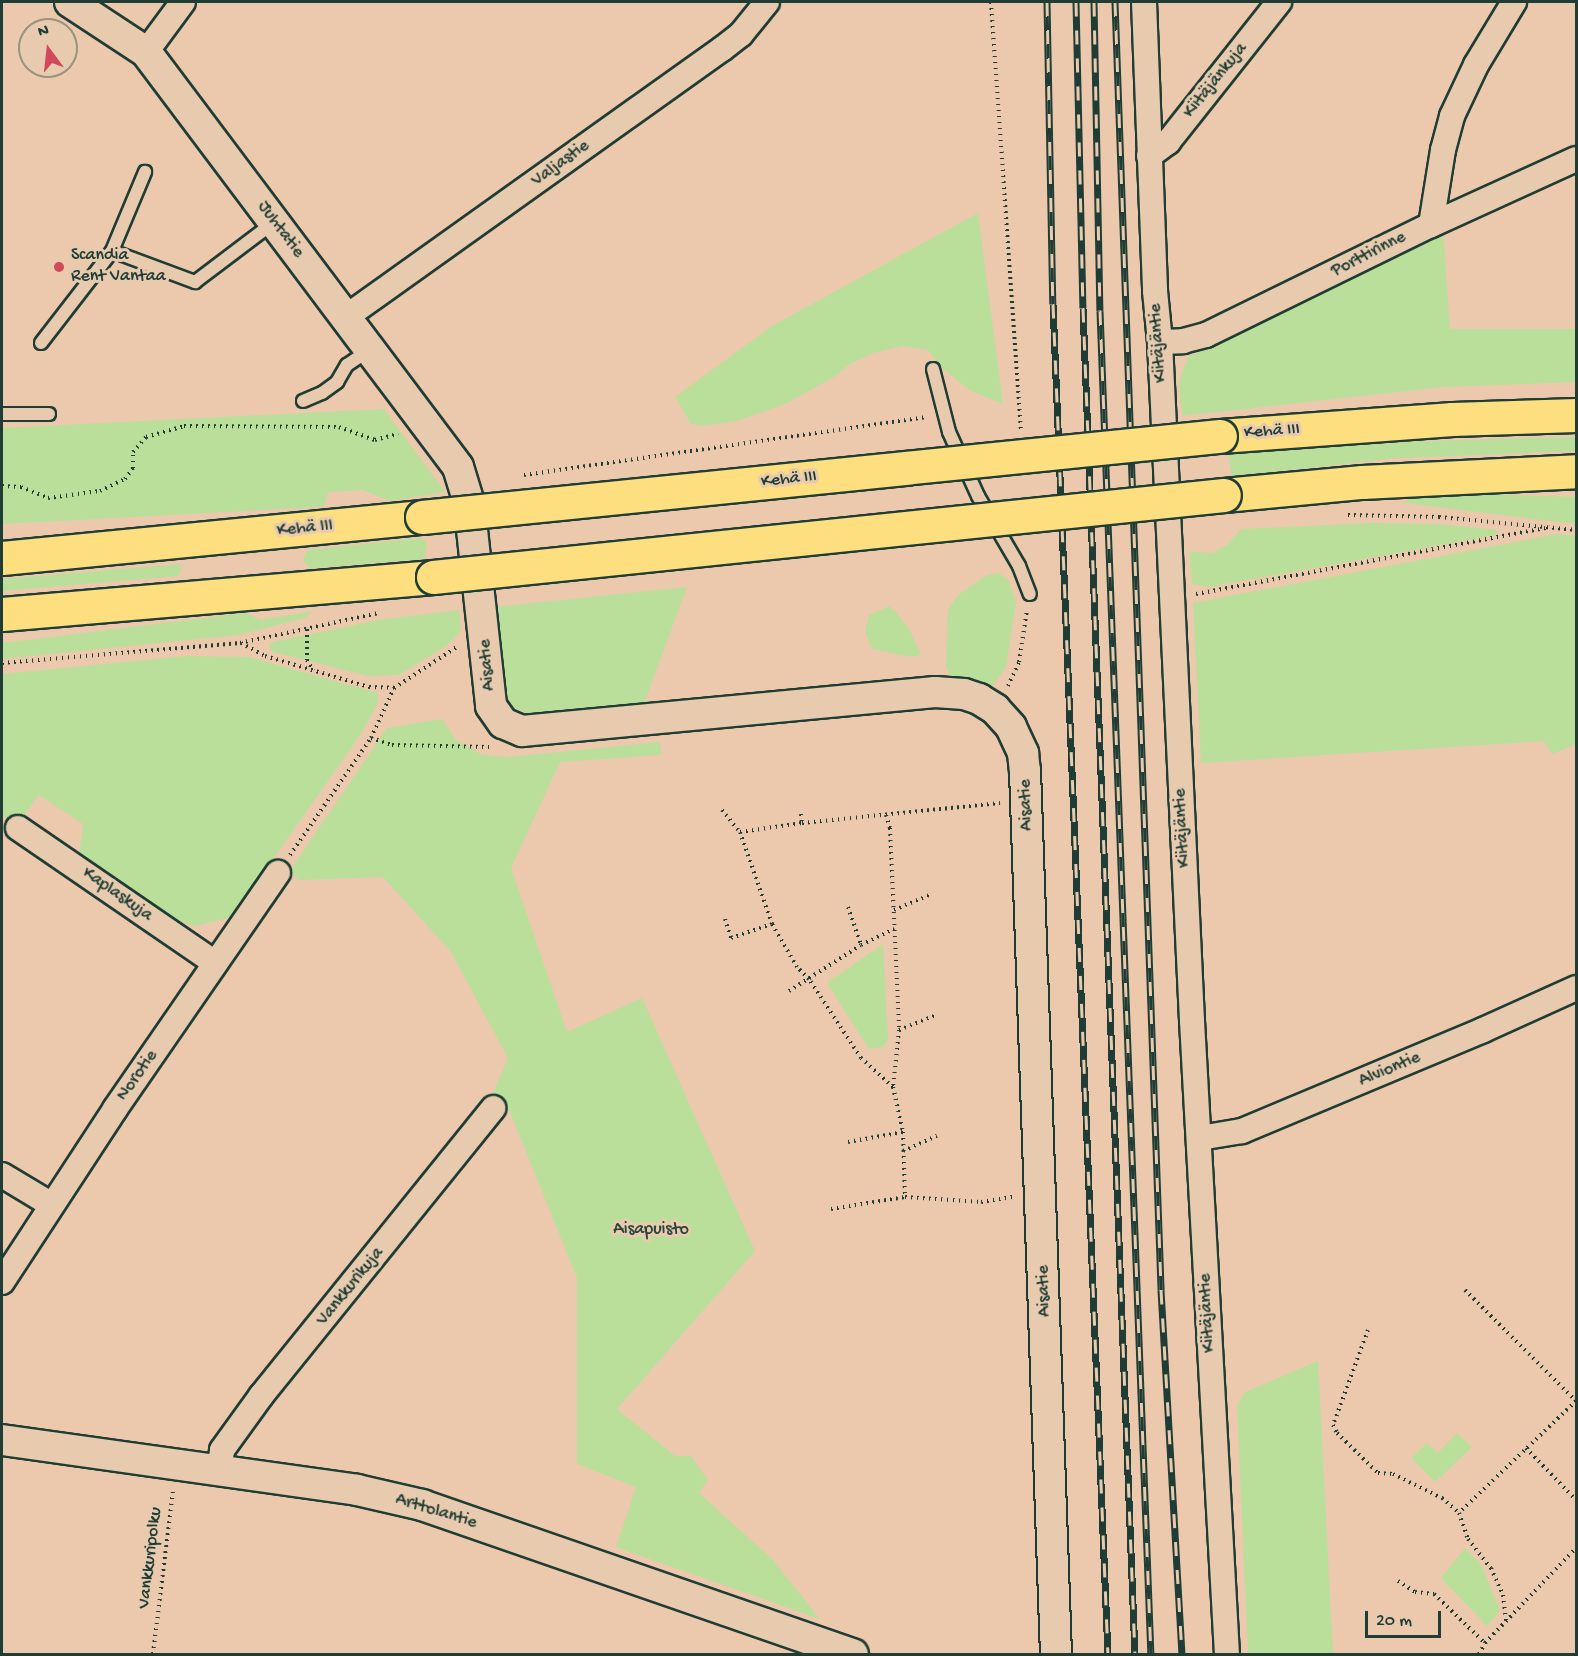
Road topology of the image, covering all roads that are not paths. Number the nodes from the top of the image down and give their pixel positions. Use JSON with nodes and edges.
{"nodes":[{"id":1,"x":70,"y":2,"type":"edge"},
{"id":2,"x":183,"y":2,"type":"edge"},
{"id":3,"x":767,"y":2,"type":"edge"},
{"id":4,"x":1144,"y":2,"type":"edge"},
{"id":5,"x":1279,"y":2,"type":"edge"},
{"id":6,"x":1514,"y":2,"type":"edge"},
{"id":7,"x":146,"y":52,"type":"junction"},
{"id":8,"x":1149,"y":156,"type":"junction"},
{"id":9,"x":1576,"y":159,"type":"edge"},
{"id":10,"x":145,"y":172,"type":"dead end"},
{"id":11,"x":274,"y":222,"type":"junction"},
{"id":12,"x":1431,"y":225,"type":"junction"},
{"id":13,"x":112,"y":251,"type":"junction"},
{"id":14,"x":346,"y":317,"type":"junction"},
{"id":15,"x":1160,"y":342,"type":"junction"},
{"id":16,"x":41,"y":344,"type":"dead end"},
{"id":17,"x":369,"y":350,"type":"junction"},
{"id":18,"x":933,"y":369,"type":"dead end"},
{"id":19,"x":303,"y":401,"type":"dead end"},
{"id":20,"x":2,"y":414,"type":"edge"},
{"id":21,"x":49,"y":414,"type":"dead end"},
{"id":22,"x":1576,"y":415,"type":"edge"},
{"id":23,"x":1576,"y":471,"type":"edge"},
{"id":24,"x":464,"y":483,"type":"joint"},
{"id":25,"x":2,"y":548,"type":"edge"},
{"id":26,"x":36,"y":555,"type":"junction"},
{"id":27,"x":2,"y":558,"type":"edge"},
{"id":28,"x":1030,"y":594,"type":"road end"},
{"id":29,"x":2,"y":614,"type":"edge"},
{"id":30,"x":18,"y":828,"type":"dead end"},
{"id":31,"x":278,"y":873,"type":"road end"},
{"id":32,"x":215,"y":963,"type":"junction"},
{"id":33,"x":1576,"y":988,"type":"edge"},
{"id":34,"x":493,"y":1108,"type":"dead end"},
{"id":35,"x":1200,"y":1138,"type":"junction"},
{"id":36,"x":2,"y":1175,"type":"edge"},
{"id":37,"x":52,"y":1205,"type":"junction"},
{"id":38,"x":2,"y":1282,"type":"edge"},
{"id":39,"x":2,"y":1440,"type":"edge"},
{"id":40,"x":219,"y":1470,"type":"junction"},
{"id":41,"x":853,"y":1654,"type":"edge"},
{"id":42,"x":1056,"y":1654,"type":"edge"},
{"id":43,"x":1227,"y":1654,"type":"edge"}],
"edges":[{"from":1,"to":7,"type":"street","name":"Juhtatie"},
{"from":2,"to":7,"type":"street"},
{"from":3,"to":14,"type":"street","name":"Valjastie"},
{"from":4,"to":8,"type":"street","name":"Kiitäjäntie"},
{"from":5,"to":8,"type":"street","name":"Kiitäjänkuja"},
{"from":6,"to":12,"type":"street"},
{"from":7,"to":11,"type":"street","name":"Juhtatie"},
{"from":8,"to":15,"type":"street","name":"Kiitäjäntie"},
{"from":9,"to":12,"type":"street","name":"Porttirinne"},
{"from":10,"to":13,"type":"lane"},
{"from":11,"to":13,"type":"lane"},
{"from":11,"to":14,"type":"street","name":"Juhtatie"},
{"from":12,"to":15,"type":"street","name":"Porttirinne"},
{"from":13,"to":16,"type":"lane"},
{"from":14,"to":17,"type":"street","name":"Juhtatie"},
{"from":15,"to":35,"type":"street","name":"Kiitäjäntie"},
{"from":17,"to":19,"type":"lane"},
{"from":17,"to":24,"type":"street","name":"Juhtatie"},
{"from":18,"to":28,"type":"lane"},
{"from":20,"to":21,"type":"lane"},
{"from":22,"to":26,"type":"highway","name":"Kehä III","bridge":true},
{"from":23,"to":29,"type":"highway","bridge":true},
{"from":24,"to":42,"type":"street","name":"Aisatie"},
{"from":25,"to":26,"type":"highway"},
{"from":26,"to":27,"type":"highway","name":"Kehä III"},
{"from":30,"to":32,"type":"street","name":"Kaplaskuja"},
{"from":31,"to":32,"type":"street","name":"Norotie"},
{"from":32,"to":37,"type":"street","name":"Norotie"},
{"from":33,"to":35,"type":"street","name":"Alviontie"},
{"from":34,"to":40,"type":"street","name":"Vankkurikuja"},
{"from":35,"to":43,"type":"street","name":"Kiitäjäntie"},
{"from":36,"to":37,"type":"street"},
{"from":37,"to":38,"type":"street","name":"Norotie"},
{"from":39,"to":40,"type":"street","name":"Arttolantie"},
{"from":40,"to":41,"type":"street","name":"Arttolantie"}]}
